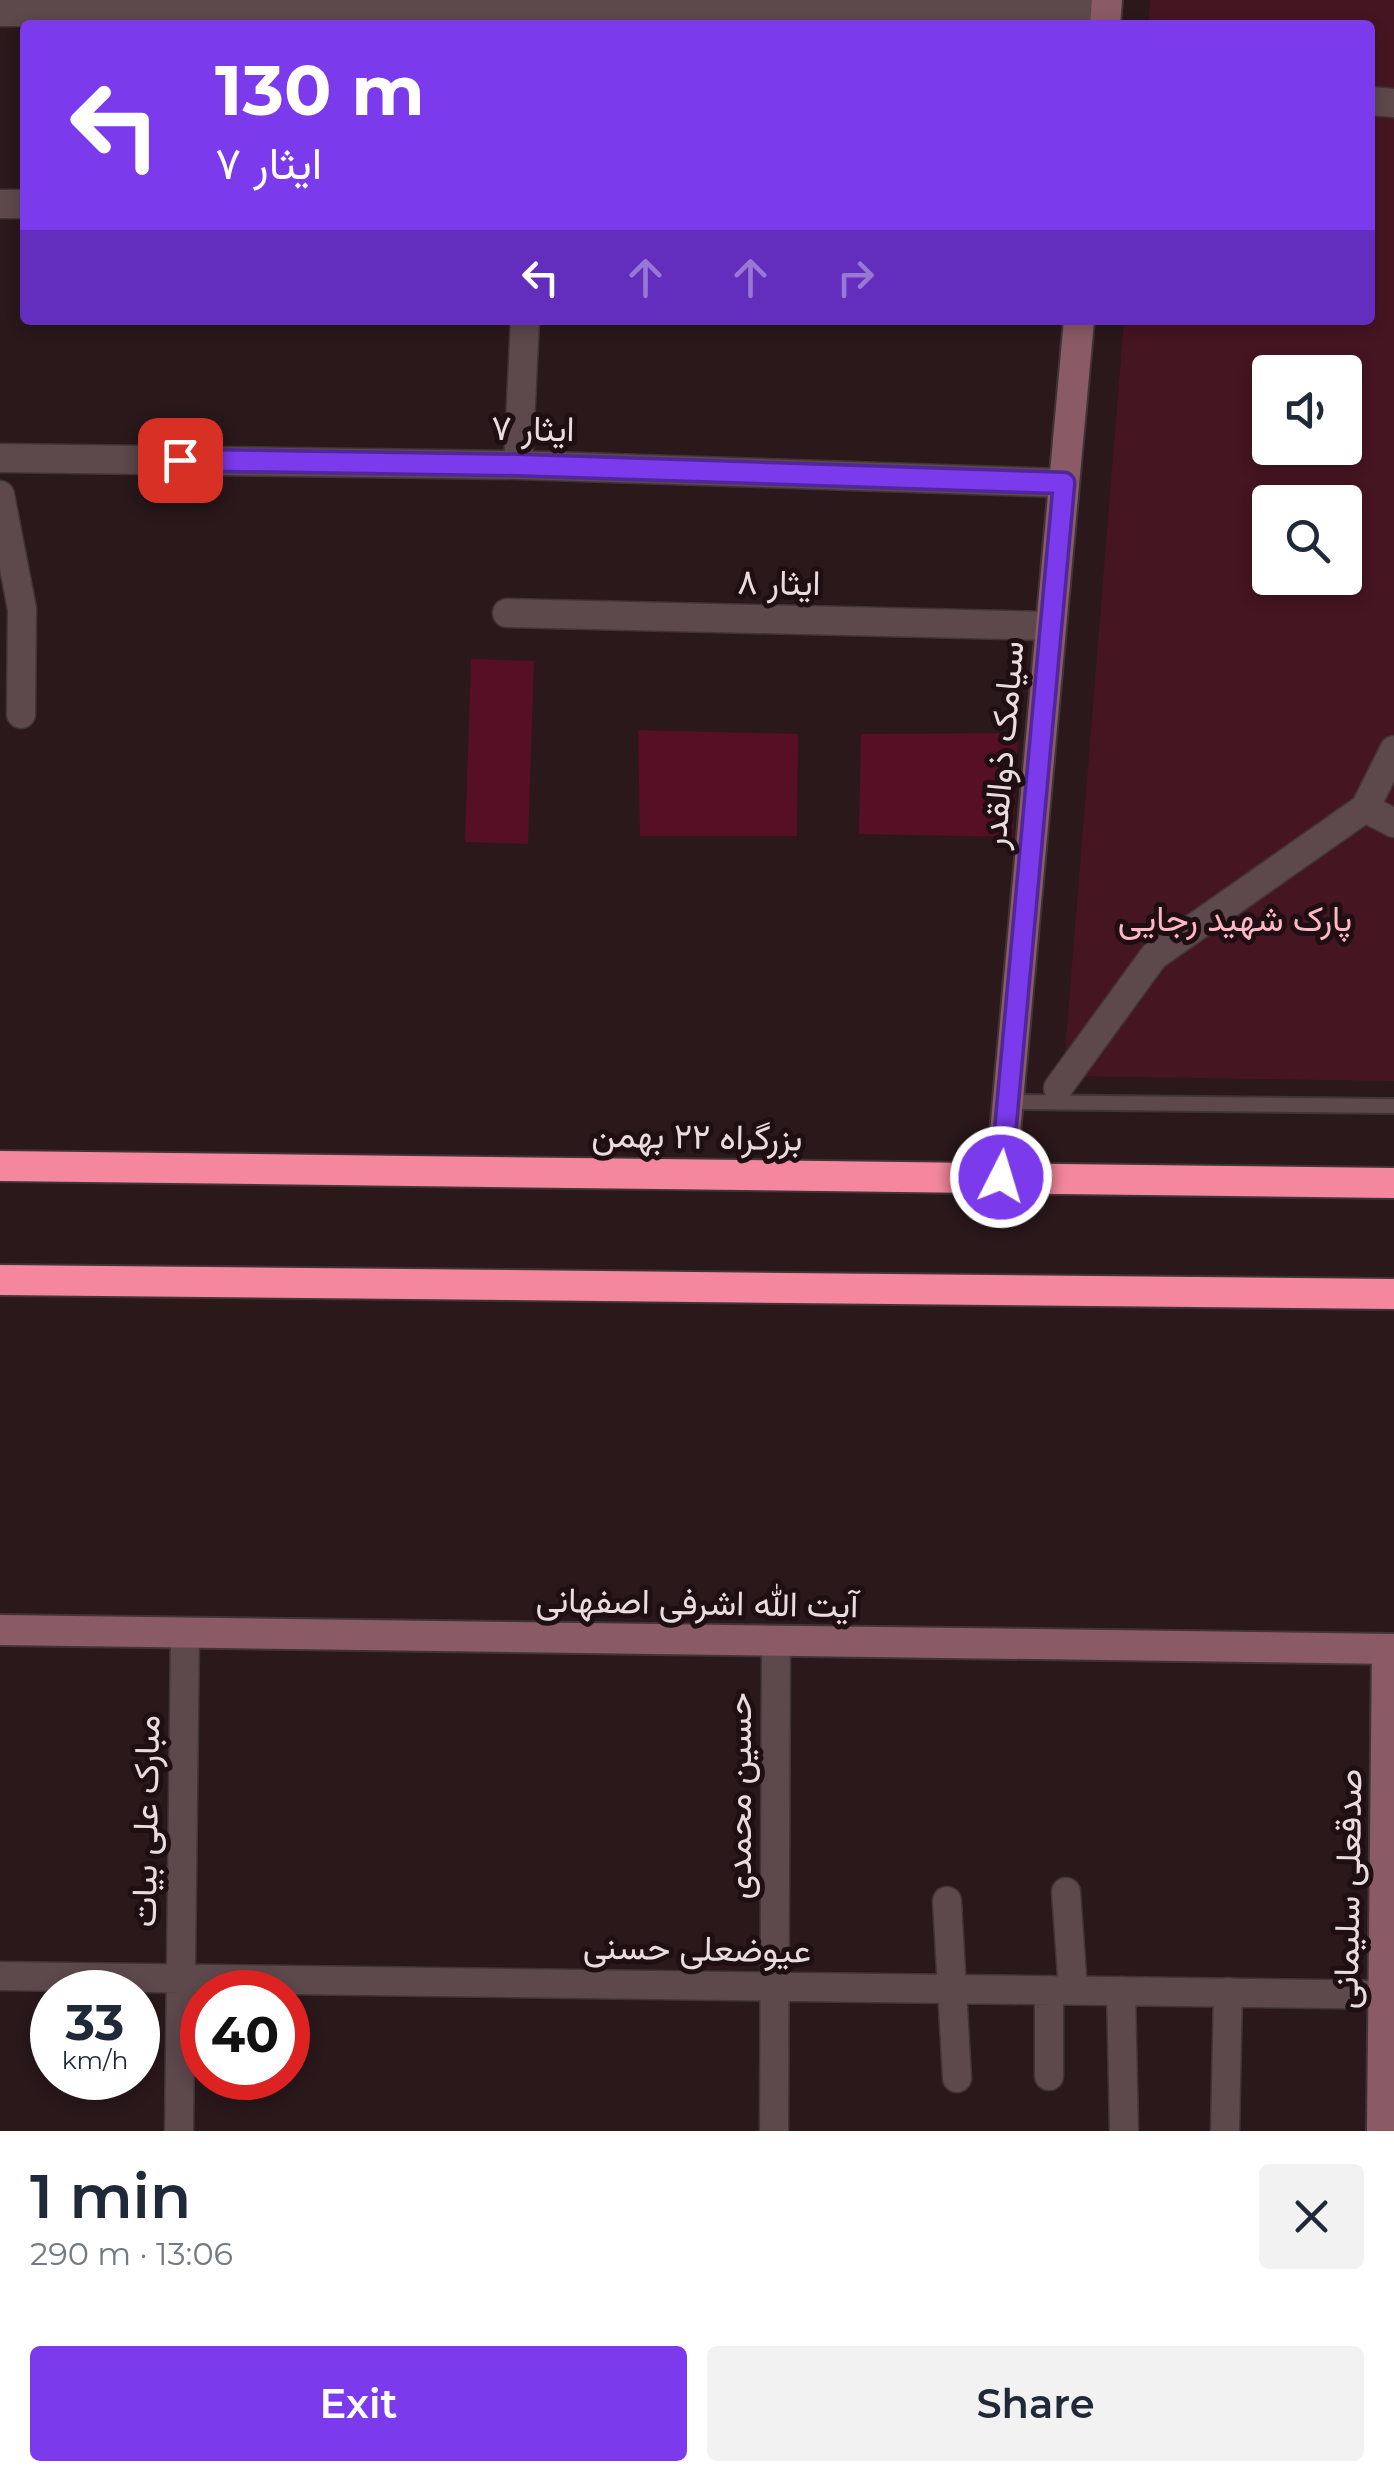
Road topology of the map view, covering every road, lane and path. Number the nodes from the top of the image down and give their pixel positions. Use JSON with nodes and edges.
{"nodes":[{"id":1,"x":0,"y":12,"type":"edge"},
{"id":2,"x":1106,"y":13,"type":"edge"},
{"id":3,"x":525,"y":325,"type":"edge"},
{"id":4,"x":1079,"y":325,"type":"edge"},
{"id":5,"x":0,"y":458,"type":"edge"},
{"id":6,"x":518,"y":465,"type":"junction"},
{"id":7,"x":1064,"y":483,"type":"junction"},
{"id":8,"x":0,"y":495,"type":"edge"},
{"id":9,"x":507,"y":613,"type":"dead end"},
{"id":10,"x":1050,"y":626,"type":"junction"},
{"id":11,"x":21,"y":714,"type":"dead end"},
{"id":12,"x":1394,"y":750,"type":"edge"},
{"id":13,"x":1364,"y":808,"type":"junction"},
{"id":14,"x":1394,"y":823,"type":"edge"},
{"id":15,"x":1058,"y":1088,"type":"dead end"},
{"id":16,"x":1008,"y":1102,"type":"junction"},
{"id":17,"x":1394,"y":1106,"type":"edge"},
{"id":18,"x":0,"y":1166,"type":"edge"},
{"id":19,"x":1001,"y":1177,"type":"junction"},
{"id":20,"x":1394,"y":1183,"type":"edge"},
{"id":21,"x":0,"y":1280,"type":"edge"},
{"id":22,"x":1394,"y":1294,"type":"edge"},
{"id":23,"x":0,"y":1630,"type":"edge"},
{"id":24,"x":185,"y":1633,"type":"junction"},
{"id":25,"x":776,"y":1640,"type":"junction"},
{"id":26,"x":1391,"y":1648,"type":"edge"},
{"id":27,"x":1066,"y":1892,"type":"dead end"},
{"id":28,"x":947,"y":1901,"type":"dead end"},
{"id":29,"x":181,"y":1970,"type":"edge"},
{"id":30,"x":0,"y":1976,"type":"edge"},
{"id":31,"x":180,"y":1978,"type":"edge"},
{"id":32,"x":310,"y":1980,"type":"edge"},
{"id":33,"x":774,"y":1986,"type":"junction"},
{"id":34,"x":952,"y":1988,"type":"junction"},
{"id":35,"x":1061,"y":1990,"type":"junction"},
{"id":36,"x":1121,"y":1991,"type":"junction"},
{"id":37,"x":1228,"y":1992,"type":"junction"},
{"id":38,"x":1389,"y":1994,"type":"edge"},
{"id":39,"x":180,"y":2054,"type":"edge"},
{"id":40,"x":1049,"y":2076,"type":"dead end"},
{"id":41,"x":957,"y":2078,"type":"dead end"},
{"id":42,"x":179,"y":2131,"type":"edge"},
{"id":43,"x":774,"y":2131,"type":"edge"},
{"id":44,"x":1124,"y":2131,"type":"edge"},
{"id":45,"x":1226,"y":2131,"type":"edge"},
{"id":46,"x":1382,"y":2131,"type":"edge"}],
"edges":[{"from":1,"to":2,"type":"street"},
{"from":3,"to":6,"type":"street"},
{"from":4,"to":7,"type":"main road","name":"سیامک ذوالقدر"},
{"from":5,"to":6,"type":"street","name":"ایثار ۷"},
{"from":6,"to":7,"type":"street","name":"ایثار ۷"},
{"from":7,"to":10,"type":"main road","name":"سیامک ذوالقدر"},
{"from":8,"to":11,"type":"street"},
{"from":9,"to":10,"type":"street","name":"ایثار ۸"},
{"from":10,"to":16,"type":"main road","name":"سیامک ذوالقدر"},
{"from":12,"to":13,"type":"street"},
{"from":13,"to":14,"type":"street"},
{"from":13,"to":15,"type":"street"},
{"from":16,"to":17,"type":"lane"},
{"from":16,"to":19,"type":"main road","name":"سیامک ذوالقدر"},
{"from":18,"to":19,"type":"highway","name":"بزرگراه ۲۲ بهمن"},
{"from":19,"to":20,"type":"highway","name":"بزرگراه ۲۲ بهمن"},
{"from":21,"to":22,"type":"highway"},
{"from":23,"to":24,"type":"main road","name":"آیت الله اشرفی اصفهانی"},
{"from":24,"to":25,"type":"main road","name":"آیت الله اشرفی اصفهانی"},
{"from":24,"to":29,"type":"street","name":"مبارک علی بیات"},
{"from":25,"to":26,"type":"main road","name":"آیت الله اشرفی اصفهانی"},
{"from":25,"to":33,"type":"street","name":"حسین محمدی"},
{"from":26,"to":38,"type":"main road","name":"صدقعلی سلیمانی"},
{"from":27,"to":35,"type":"street"},
{"from":28,"to":34,"type":"street"},
{"from":30,"to":31,"type":"street","name":"عیوضعلی حسنی"},
{"from":32,"to":33,"type":"street","name":"عیوضعلی حسنی"},
{"from":33,"to":34,"type":"street","name":"عیوضعلی حسنی"},
{"from":33,"to":43,"type":"street","name":"حسین محمدی"},
{"from":34,"to":35,"type":"street","name":"عیوضعلی حسنی"},
{"from":34,"to":41,"type":"street"},
{"from":35,"to":36,"type":"street","name":"عیوضعلی حسنی"},
{"from":35,"to":40,"type":"street"},
{"from":36,"to":37,"type":"street","name":"عیوضعلی حسنی"},
{"from":36,"to":44,"type":"street"},
{"from":37,"to":38,"type":"street","name":"عیوضعلی حسنی"},
{"from":37,"to":45,"type":"street"},
{"from":38,"to":46,"type":"main road","name":"صدقعلی سلیمانی"},
{"from":39,"to":42,"type":"street","name":"مبارک علی بیات"}]}
